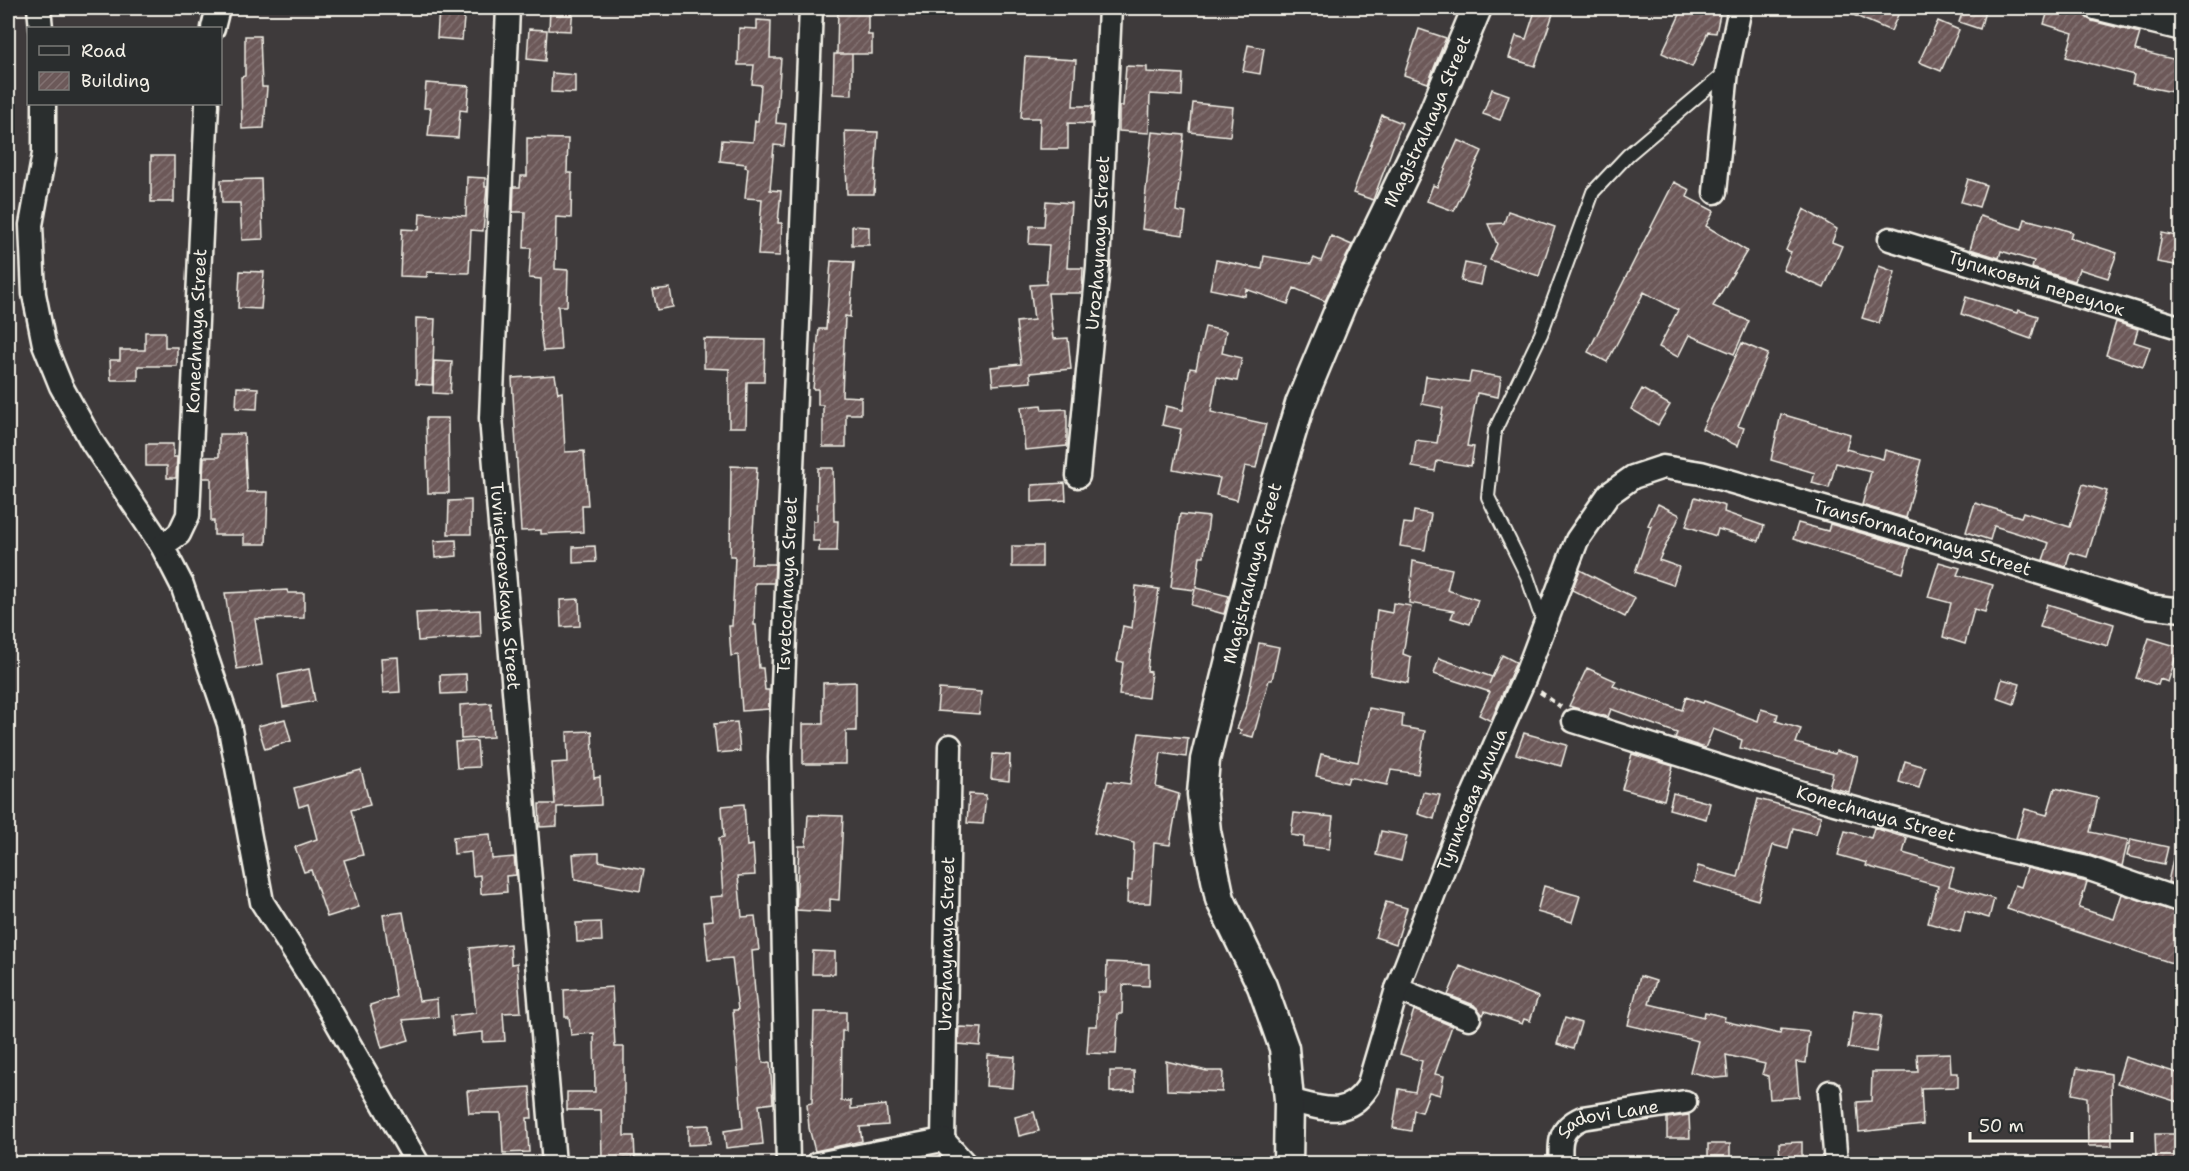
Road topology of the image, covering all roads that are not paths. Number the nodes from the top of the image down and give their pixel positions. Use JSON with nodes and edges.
{"nodes":[{"id":1,"x":39,"y":8,"type":"edge"},
{"id":2,"x":218,"y":8,"type":"edge"},
{"id":3,"x":507,"y":8,"type":"edge"},
{"id":4,"x":811,"y":8,"type":"edge"},
{"id":5,"x":1110,"y":8,"type":"edge"},
{"id":6,"x":1477,"y":8,"type":"edge"},
{"id":7,"x":1740,"y":8,"type":"edge"},
{"id":8,"x":2095,"y":8,"type":"edge"},
{"id":9,"x":41,"y":27,"type":"edge"},
{"id":10,"x":213,"y":27,"type":"edge"},
{"id":11,"x":2181,"y":29,"type":"edge"},
{"id":12,"x":1727,"y":71,"type":"junction"},
{"id":13,"x":44,"y":105,"type":"edge"},
{"id":14,"x":207,"y":105,"type":"edge"},
{"id":15,"x":1716,"y":192,"type":"dead end"},
{"id":16,"x":1890,"y":239,"type":"dead end"},
{"id":17,"x":2181,"y":328,"type":"edge"},
{"id":18,"x":1663,"y":467,"type":"joint"},
{"id":19,"x":1078,"y":476,"type":"dead end"},
{"id":20,"x":162,"y":546,"type":"junction"},
{"id":21,"x":2181,"y":610,"type":"edge"},
{"id":22,"x":1547,"y":617,"type":"junction"},
{"id":23,"x":1574,"y":721,"type":"road end"},
{"id":24,"x":950,"y":746,"type":"dead end"},
{"id":25,"x":2181,"y":901,"type":"edge"},
{"id":26,"x":1397,"y":989,"type":"junction"},
{"id":27,"x":1469,"y":1018,"type":"dead end"},
{"id":28,"x":1830,"y":1092,"type":"dead end"},
{"id":29,"x":1289,"y":1100,"type":"junction"},
{"id":30,"x":1685,"y":1102,"type":"dead end"},
{"id":31,"x":943,"y":1140,"type":"junction"},
{"id":32,"x":418,"y":1164,"type":"edge"},
{"id":33,"x":554,"y":1164,"type":"edge"},
{"id":34,"x":788,"y":1164,"type":"edge"},
{"id":35,"x":817,"y":1164,"type":"edge"},
{"id":36,"x":965,"y":1164,"type":"edge"},
{"id":37,"x":1288,"y":1164,"type":"edge"},
{"id":38,"x":1561,"y":1164,"type":"edge"},
{"id":39,"x":1836,"y":1164,"type":"edge"}],
"edges":[{"from":1,"to":9,"type":"street"},
{"from":2,"to":10,"type":"street"},
{"from":3,"to":33,"type":"street","name":"Tuvinstroevskaya Street"},
{"from":4,"to":34,"type":"street","name":"Tsvetochnaya Street"},
{"from":5,"to":19,"type":"street","name":"Urozhaynaya Street"},
{"from":6,"to":29,"type":"street","name":"Magistralnaya Street"},
{"from":7,"to":12,"type":"street"},
{"from":8,"to":11,"type":"street"},
{"from":12,"to":15,"type":"street"},
{"from":12,"to":22,"type":"lane"},
{"from":13,"to":20,"type":"street"},
{"from":14,"to":20,"type":"street","name":"Konechnaya Street"},
{"from":16,"to":17,"type":"street","name":"Тупиковый переулок"},
{"from":18,"to":21,"type":"street","name":"Transformatornaya Street"},
{"from":18,"to":22,"type":"street","name":"Тупиковая улица"},
{"from":20,"to":32,"type":"street"},
{"from":22,"to":26,"type":"street","name":"Тупиковая улица"},
{"from":23,"to":25,"type":"street","name":"Konechnaya Street"},
{"from":24,"to":31,"type":"street","name":"Urozhaynaya Street"},
{"from":26,"to":27,"type":"street"},
{"from":26,"to":29,"type":"street","name":"Тупиковая улица"},
{"from":28,"to":39,"type":"street"},
{"from":29,"to":37,"type":"street","name":"Magistralnaya Street"},
{"from":30,"to":38,"type":"street","name":"Sadovi Lane"},
{"from":31,"to":35,"type":"street"},
{"from":31,"to":36,"type":"street"}]}
